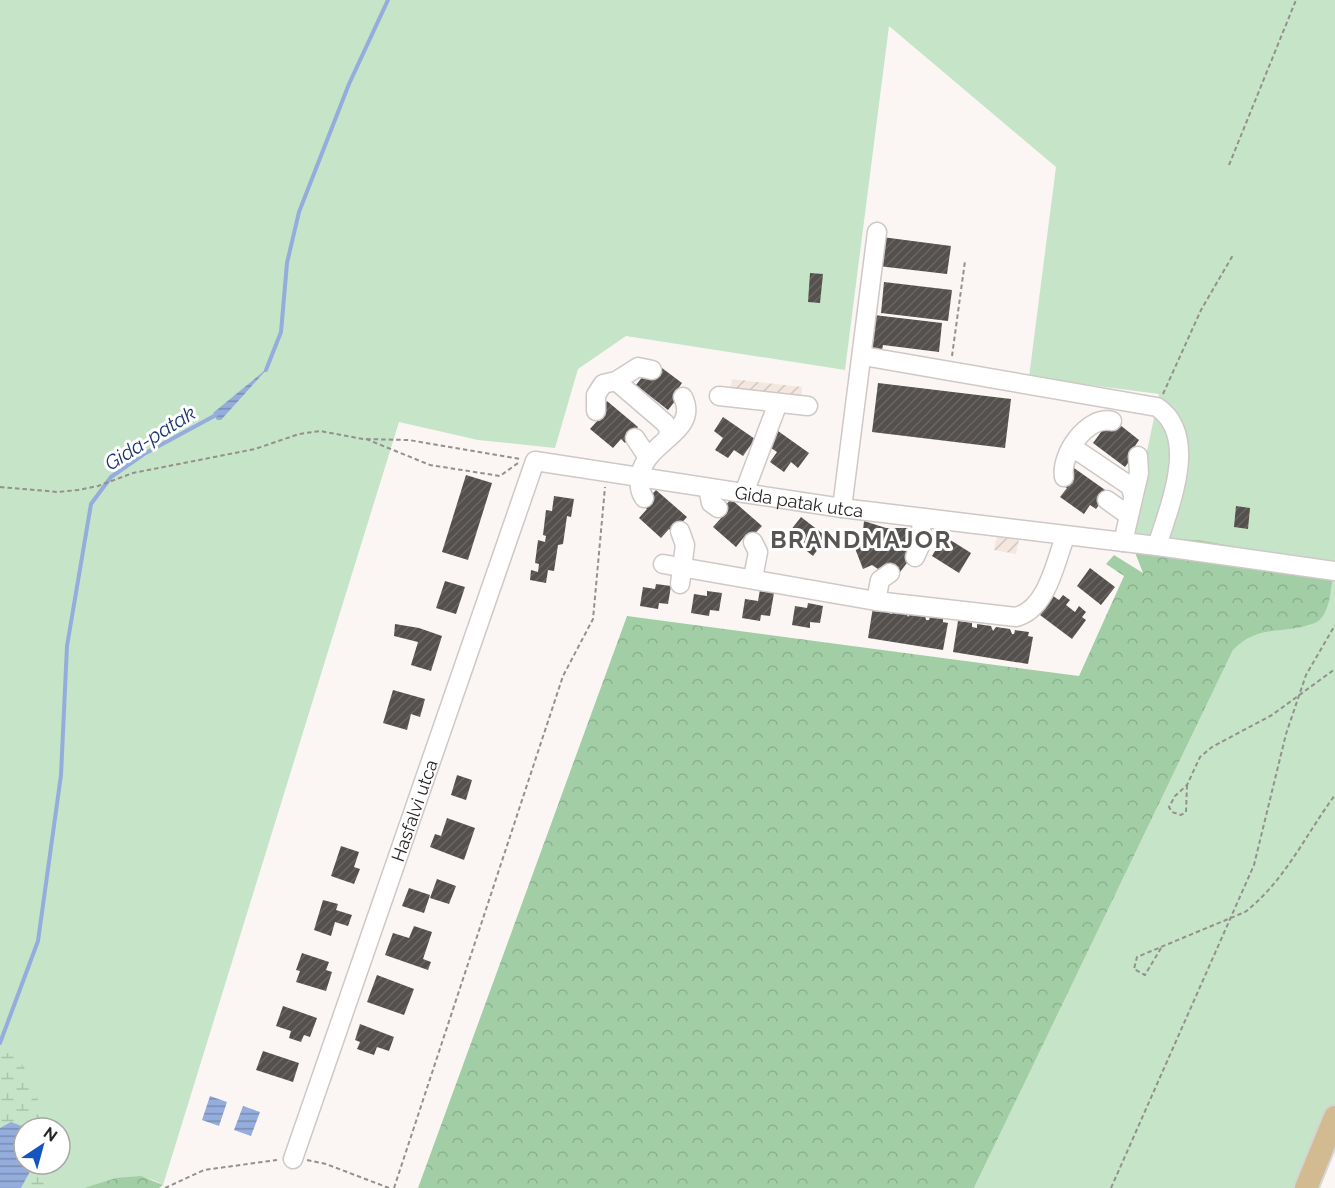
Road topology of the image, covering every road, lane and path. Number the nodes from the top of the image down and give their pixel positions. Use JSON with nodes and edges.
{"nodes":[{"id":1,"x":1296,"y":0,"type":"edge"},
{"id":2,"x":1228,"y":165,"type":"dead end"},
{"id":3,"x":877,"y":232,"type":"dead end"},
{"id":4,"x":1233,"y":255,"type":"dead end"},
{"id":5,"x":964,"y":261,"type":"dead end"},
{"id":6,"x":863,"y":356,"type":"junction"},
{"id":7,"x":652,"y":370,"type":"dead end"},
{"id":8,"x":950,"y":373,"type":"junction"},
{"id":9,"x":616,"y":381,"type":"junction"},
{"id":10,"x":719,"y":396,"type":"dead end"},
{"id":11,"x":683,"y":397,"type":"dead end"},
{"id":12,"x":778,"y":403,"type":"junction"},
{"id":13,"x":808,"y":406,"type":"dead end"},
{"id":14,"x":1157,"y":407,"type":"junction"},
{"id":15,"x":596,"y":411,"type":"dead end"},
{"id":16,"x":1112,"y":421,"type":"dead end"},
{"id":17,"x":668,"y":437,"type":"junction"},
{"id":18,"x":363,"y":438,"type":"junction"},
{"id":19,"x":635,"y":438,"type":"dead end"},
{"id":20,"x":1072,"y":447,"type":"junction"},
{"id":21,"x":647,"y":456,"type":"junction"},
{"id":22,"x":1138,"y":456,"type":"dead end"},
{"id":23,"x":535,"y":461,"type":"joint"},
{"id":24,"x":606,"y":472,"type":"junction"},
{"id":25,"x":639,"y":476,"type":"junction"},
{"id":26,"x":1064,"y":477,"type":"dead end"},
{"id":27,"x":0,"y":487,"type":"edge"},
{"id":28,"x":708,"y":488,"type":"junction"},
{"id":29,"x":744,"y":493,"type":"junction"},
{"id":30,"x":1133,"y":495,"type":"junction"},
{"id":31,"x":644,"y":498,"type":"dead end"},
{"id":32,"x":1107,"y":500,"type":"dead end"},
{"id":33,"x":718,"y":508,"type":"dead end"},
{"id":34,"x":842,"y":508,"type":"junction"},
{"id":35,"x":1128,"y":514,"type":"junction"},
{"id":36,"x":922,"y":518,"type":"junction"},
{"id":37,"x":680,"y":531,"type":"dead end"},
{"id":38,"x":1065,"y":537,"type":"junction"},
{"id":39,"x":753,"y":542,"type":"dead end"},
{"id":40,"x":1123,"y":542,"type":"junction"},
{"id":41,"x":1157,"y":546,"type":"junction"},
{"id":42,"x":915,"y":557,"type":"dead end"},
{"id":43,"x":663,"y":564,"type":"dead end"},
{"id":44,"x":1335,"y":571,"type":"edge"},
{"id":45,"x":881,"y":575,"type":"dead end"},
{"id":46,"x":681,"y":576,"type":"junction"},
{"id":47,"x":753,"y":578,"type":"junction"},
{"id":48,"x":876,"y":601,"type":"junction"},
{"id":49,"x":1335,"y":625,"type":"edge"},
{"id":50,"x":1335,"y":669,"type":"edge"},
{"id":51,"x":1299,"y":698,"type":"junction"},
{"id":52,"x":1187,"y":785,"type":"junction"},
{"id":53,"x":1335,"y":795,"type":"edge"},
{"id":54,"x":1230,"y":919,"type":"junction"},
{"id":55,"x":1161,"y":948,"type":"junction"},
{"id":56,"x":1335,"y":1117,"type":"edge"},
{"id":57,"x":293,"y":1159,"type":"junction"},
{"id":58,"x":165,"y":1188,"type":"edge"},
{"id":59,"x":389,"y":1188,"type":"edge"},
{"id":60,"x":394,"y":1188,"type":"edge"},
{"id":61,"x":1112,"y":1188,"type":"edge"},
{"id":62,"x":1306,"y":1188,"type":"edge"}],
"edges":[{"from":1,"to":2,"type":"path"},
{"from":3,"to":6,"type":"street"},
{"from":4,"to":14,"type":"path"},
{"from":5,"to":8,"type":"path"},
{"from":6,"to":8,"type":"street"},
{"from":6,"to":34,"type":"street"},
{"from":7,"to":9,"type":"street"},
{"from":8,"to":14,"type":"street"},
{"from":9,"to":15,"type":"street"},
{"from":9,"to":17,"type":"street"},
{"from":10,"to":12,"type":"street"},
{"from":11,"to":17,"type":"street"},
{"from":12,"to":13,"type":"street"},
{"from":12,"to":29,"type":"street"},
{"from":14,"to":41,"type":"street"},
{"from":16,"to":20,"type":"street"},
{"from":17,"to":21,"type":"street"},
{"from":18,"to":18,"type":"path"},
{"from":18,"to":27,"type":"path"},
{"from":19,"to":21,"type":"street"},
{"from":20,"to":26,"type":"street"},
{"from":20,"to":30,"type":"street"},
{"from":21,"to":25,"type":"street"},
{"from":22,"to":30,"type":"street"},
{"from":23,"to":24,"type":"street","name":"Gida patak utca"},
{"from":23,"to":57,"type":"street","name":"Hasfalvi utca"},
{"from":24,"to":25,"type":"street","name":"Gida patak utca"},
{"from":24,"to":60,"type":"path"},
{"from":25,"to":28,"type":"street","name":"Gida patak utca"},
{"from":25,"to":31,"type":"street"},
{"from":28,"to":29,"type":"street","name":"Gida patak utca"},
{"from":28,"to":33,"type":"street"},
{"from":29,"to":34,"type":"street","name":"Gida patak utca"},
{"from":30,"to":35,"type":"street"},
{"from":32,"to":35,"type":"street"},
{"from":34,"to":36,"type":"street","name":"Gida patak utca"},
{"from":35,"to":40,"type":"street"},
{"from":36,"to":38,"type":"street","name":"Gida patak utca"},
{"from":36,"to":42,"type":"street"},
{"from":37,"to":46,"type":"street"},
{"from":38,"to":40,"type":"street","name":"Gida patak utca"},
{"from":38,"to":48,"type":"street"},
{"from":39,"to":47,"type":"street"},
{"from":40,"to":41,"type":"street","name":"Gida patak utca"},
{"from":41,"to":44,"type":"street","name":"Gida patak utca"},
{"from":43,"to":46,"type":"street"},
{"from":45,"to":48,"type":"street"},
{"from":46,"to":47,"type":"street"},
{"from":47,"to":48,"type":"street"},
{"from":49,"to":51,"type":"path"},
{"from":50,"to":51,"type":"path"},
{"from":51,"to":52,"type":"path"},
{"from":51,"to":54,"type":"path"},
{"from":52,"to":52,"type":"path"},
{"from":53,"to":54,"type":"path"},
{"from":54,"to":55,"type":"path"},
{"from":54,"to":61,"type":"path"},
{"from":55,"to":55,"type":"path"},
{"from":56,"to":62,"type":"main road"},
{"from":57,"to":58,"type":"path"},
{"from":57,"to":59,"type":"path"}]}
